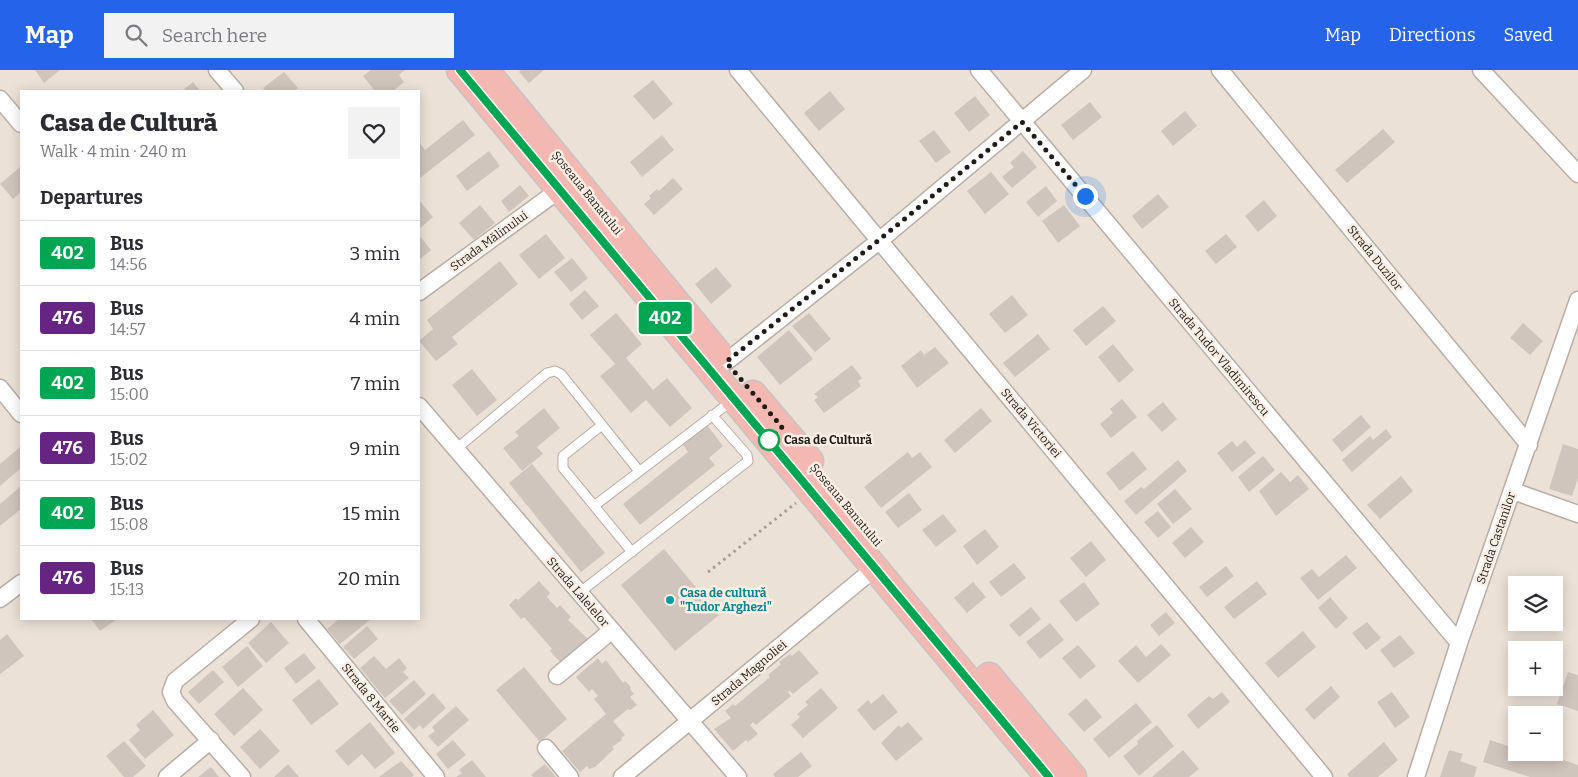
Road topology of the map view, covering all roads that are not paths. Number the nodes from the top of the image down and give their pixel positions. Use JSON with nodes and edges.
{"nodes":[{"id":1,"x":217,"y":70,"type":"edge"},
{"id":2,"x":460,"y":70,"type":"edge"},
{"id":3,"x":485,"y":70,"type":"edge"},
{"id":4,"x":738,"y":70,"type":"edge"},
{"id":5,"x":979,"y":70,"type":"edge"},
{"id":6,"x":1083,"y":70,"type":"edge"},
{"id":7,"x":1220,"y":70,"type":"edge"},
{"id":8,"x":1481,"y":70,"type":"edge"},
{"id":9,"x":234,"y":90,"type":"edge"},
{"id":10,"x":0,"y":99,"type":"edge"},
{"id":11,"x":1022,"y":122,"type":"junction"},
{"id":12,"x":20,"y":123,"type":"edge"},
{"id":13,"x":1578,"y":174,"type":"edge"},
{"id":14,"x":559,"y":190,"type":"junction"},
{"id":15,"x":879,"y":240,"type":"junction"},
{"id":16,"x":420,"y":291,"type":"edge"},
{"id":17,"x":1578,"y":300,"type":"edge"},
{"id":18,"x":726,"y":362,"type":"junction"},
{"id":19,"x":0,"y":388,"type":"edge"},
{"id":20,"x":734,"y":399,"type":"junction"},
{"id":21,"x":420,"y":407,"type":"edge"},
{"id":22,"x":20,"y":413,"type":"edge"},
{"id":23,"x":712,"y":415,"type":"junction"},
{"id":24,"x":602,"y":425,"type":"junction"},
{"id":25,"x":1529,"y":445,"type":"junction"},
{"id":26,"x":455,"y":450,"type":"junction"},
{"id":27,"x":639,"y":471,"type":"junction"},
{"id":28,"x":1512,"y":491,"type":"junction"},
{"id":29,"x":594,"y":506,"type":"junction"},
{"id":30,"x":1578,"y":514,"type":"edge"},
{"id":31,"x":632,"y":552,"type":"junction"},
{"id":32,"x":875,"y":568,"type":"junction"},
{"id":33,"x":20,"y":585,"type":"edge"},
{"id":34,"x":579,"y":594,"type":"junction"},
{"id":35,"x":0,"y":599,"type":"edge"},
{"id":36,"x":250,"y":620,"type":"edge"},
{"id":37,"x":307,"y":620,"type":"edge"},
{"id":38,"x":612,"y":631,"type":"junction"},
{"id":39,"x":1459,"y":643,"type":"junction"},
{"id":40,"x":557,"y":676,"type":"dead end"},
{"id":41,"x":690,"y":722,"type":"junction"},
{"id":42,"x":210,"y":740,"type":"junction"},
{"id":43,"x":546,"y":748,"type":"dead end"},
{"id":44,"x":167,"y":777,"type":"edge"},
{"id":45,"x":242,"y":777,"type":"edge"},
{"id":46,"x":436,"y":777,"type":"edge"},
{"id":47,"x":570,"y":777,"type":"edge"},
{"id":48,"x":622,"y":777,"type":"edge"},
{"id":49,"x":738,"y":777,"type":"edge"},
{"id":50,"x":1049,"y":777,"type":"edge"},
{"id":51,"x":1073,"y":777,"type":"edge"},
{"id":52,"x":1324,"y":777,"type":"edge"},
{"id":53,"x":1416,"y":777,"type":"edge"}],
"edges":[{"from":1,"to":9,"type":"street"},
{"from":2,"to":14,"type":"main road","name":"Șoseaua Banatului"},
{"from":3,"to":18,"type":"main road","name":"Șoseaua Banatului"},
{"from":4,"to":15,"type":"street","name":"Strada Victoriei"},
{"from":5,"to":11,"type":"street","name":"Strada Tudor Vladimirescu"},
{"from":6,"to":11,"type":"street"},
{"from":7,"to":25,"type":"street","name":"Strada Duzilor"},
{"from":8,"to":13,"type":"street"},
{"from":10,"to":12,"type":"street"},
{"from":11,"to":15,"type":"street"},
{"from":11,"to":39,"type":"street","name":"Strada Tudor Vladimirescu"},
{"from":14,"to":16,"type":"street","name":"Strada Mălinului"},
{"from":14,"to":20,"type":"main road","name":"Șoseaua Banatului"},
{"from":15,"to":18,"type":"street"},
{"from":15,"to":52,"type":"street","name":"Strada Victoriei"},
{"from":17,"to":25,"type":"street","name":"Strada Castanilor"},
{"from":18,"to":51,"type":"main road","name":"Șoseaua Banatului"},
{"from":19,"to":22,"type":"street"},
{"from":20,"to":23,"type":"lane"},
{"from":20,"to":32,"type":"main road","name":"Șoseaua Banatului"},
{"from":21,"to":26,"type":"street","name":"Strada Lalelelor"},
{"from":23,"to":27,"type":"lane"},
{"from":23,"to":31,"type":"lane"},
{"from":24,"to":26,"type":"lane"},
{"from":24,"to":27,"type":"lane"},
{"from":24,"to":29,"type":"lane"},
{"from":25,"to":28,"type":"street","name":"Strada Castanilor"},
{"from":26,"to":34,"type":"street","name":"Strada Lalelelor"},
{"from":27,"to":29,"type":"lane"},
{"from":28,"to":30,"type":"street"},
{"from":28,"to":39,"type":"street","name":"Strada Castanilor"},
{"from":29,"to":31,"type":"lane"},
{"from":31,"to":34,"type":"lane"},
{"from":32,"to":41,"type":"street","name":"Strada Magnoliei"},
{"from":32,"to":50,"type":"main road","name":"Șoseaua Banatului"},
{"from":33,"to":35,"type":"street"},
{"from":34,"to":38,"type":"street","name":"Strada Lalelelor"},
{"from":36,"to":42,"type":"street"},
{"from":37,"to":46,"type":"street","name":"Strada 8 Martie"},
{"from":38,"to":40,"type":"street"},
{"from":38,"to":41,"type":"street","name":"Strada Lalelelor"},
{"from":39,"to":53,"type":"street","name":"Strada Castanilor"},
{"from":41,"to":48,"type":"street","name":"Strada Magnoliei"},
{"from":41,"to":49,"type":"street","name":"Strada Lalelelor"},
{"from":42,"to":44,"type":"street"},
{"from":42,"to":45,"type":"street"},
{"from":43,"to":47,"type":"street"}]}
